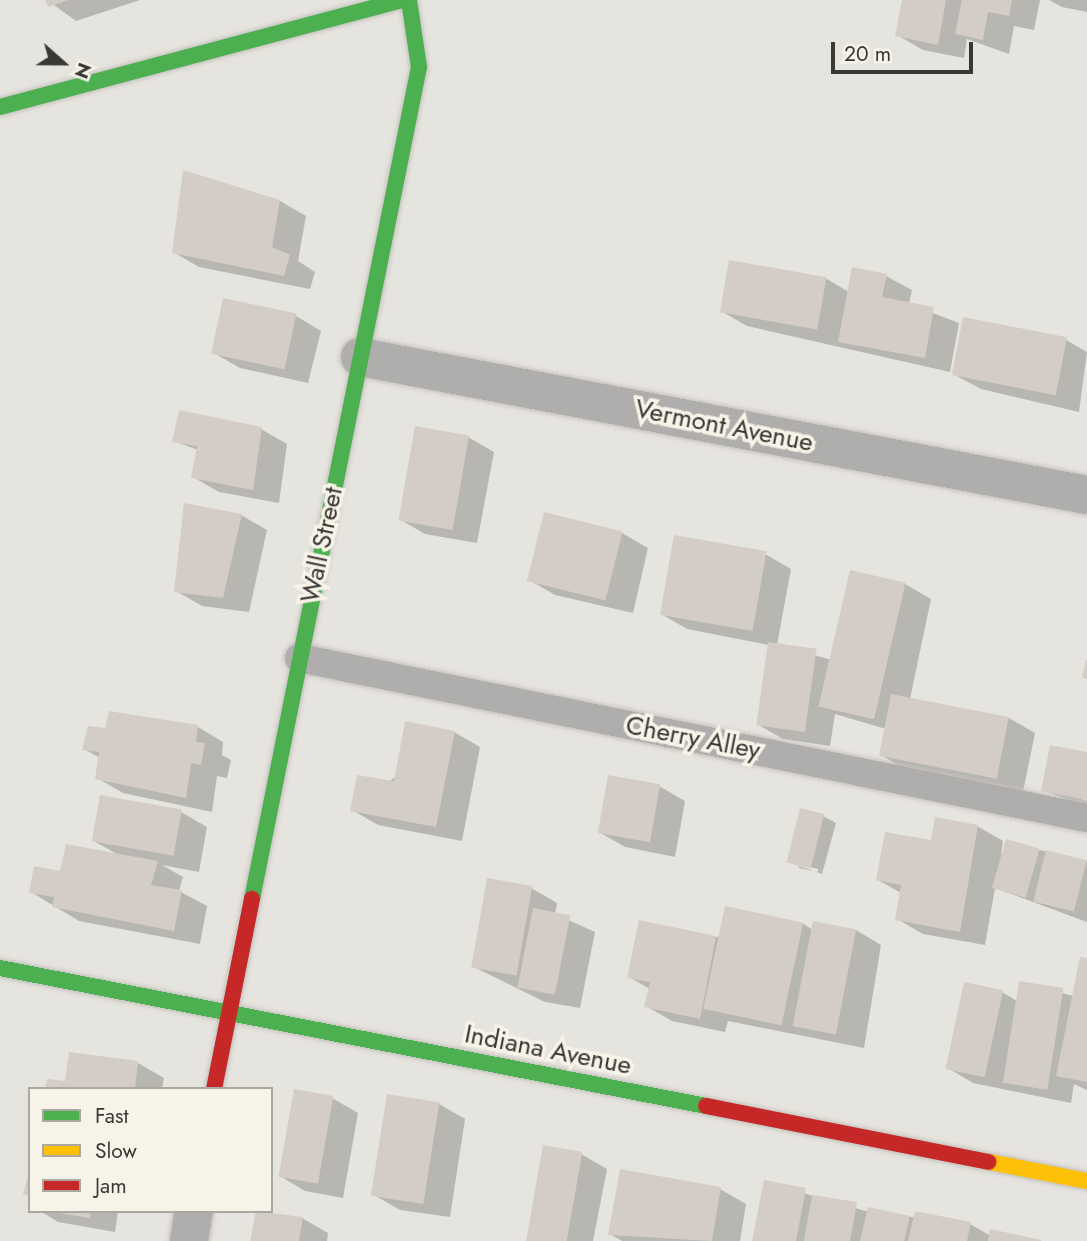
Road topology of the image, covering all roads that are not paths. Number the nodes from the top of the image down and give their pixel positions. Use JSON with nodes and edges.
{"nodes":[{"id":1,"x":401,"y":0,"type":"edge"},
{"id":2,"x":409,"y":0,"type":"edge"},
{"id":3,"x":0,"y":107,"type":"edge"},
{"id":4,"x":360,"y":357,"type":"junction"},
{"id":5,"x":1087,"y":495,"type":"edge"},
{"id":6,"x":299,"y":658,"type":"junction"},
{"id":7,"x":1087,"y":818,"type":"edge"},
{"id":8,"x":0,"y":968,"type":"edge"},
{"id":9,"x":226,"y":1011,"type":"junction"},
{"id":10,"x":214,"y":1087,"type":"edge"},
{"id":11,"x":1087,"y":1181,"type":"edge"},
{"id":12,"x":194,"y":1213,"type":"edge"},
{"id":13,"x":189,"y":1241,"type":"edge"}],
"edges":[{"from":1,"to":3,"type":"street"},
{"from":2,"to":4,"type":"street","name":"Wall Street"},
{"from":4,"to":5,"type":"street","name":"Vermont Avenue"},
{"from":4,"to":6,"type":"street","name":"Wall Street"},
{"from":6,"to":7,"type":"lane","name":"Cherry Alley"},
{"from":6,"to":9,"type":"street","name":"Wall Street"},
{"from":8,"to":9,"type":"street","name":"Indiana Avenue"},
{"from":9,"to":10,"type":"street","name":"Wall Street"},
{"from":9,"to":11,"type":"street","name":"Indiana Avenue"},
{"from":12,"to":13,"type":"street"}]}
